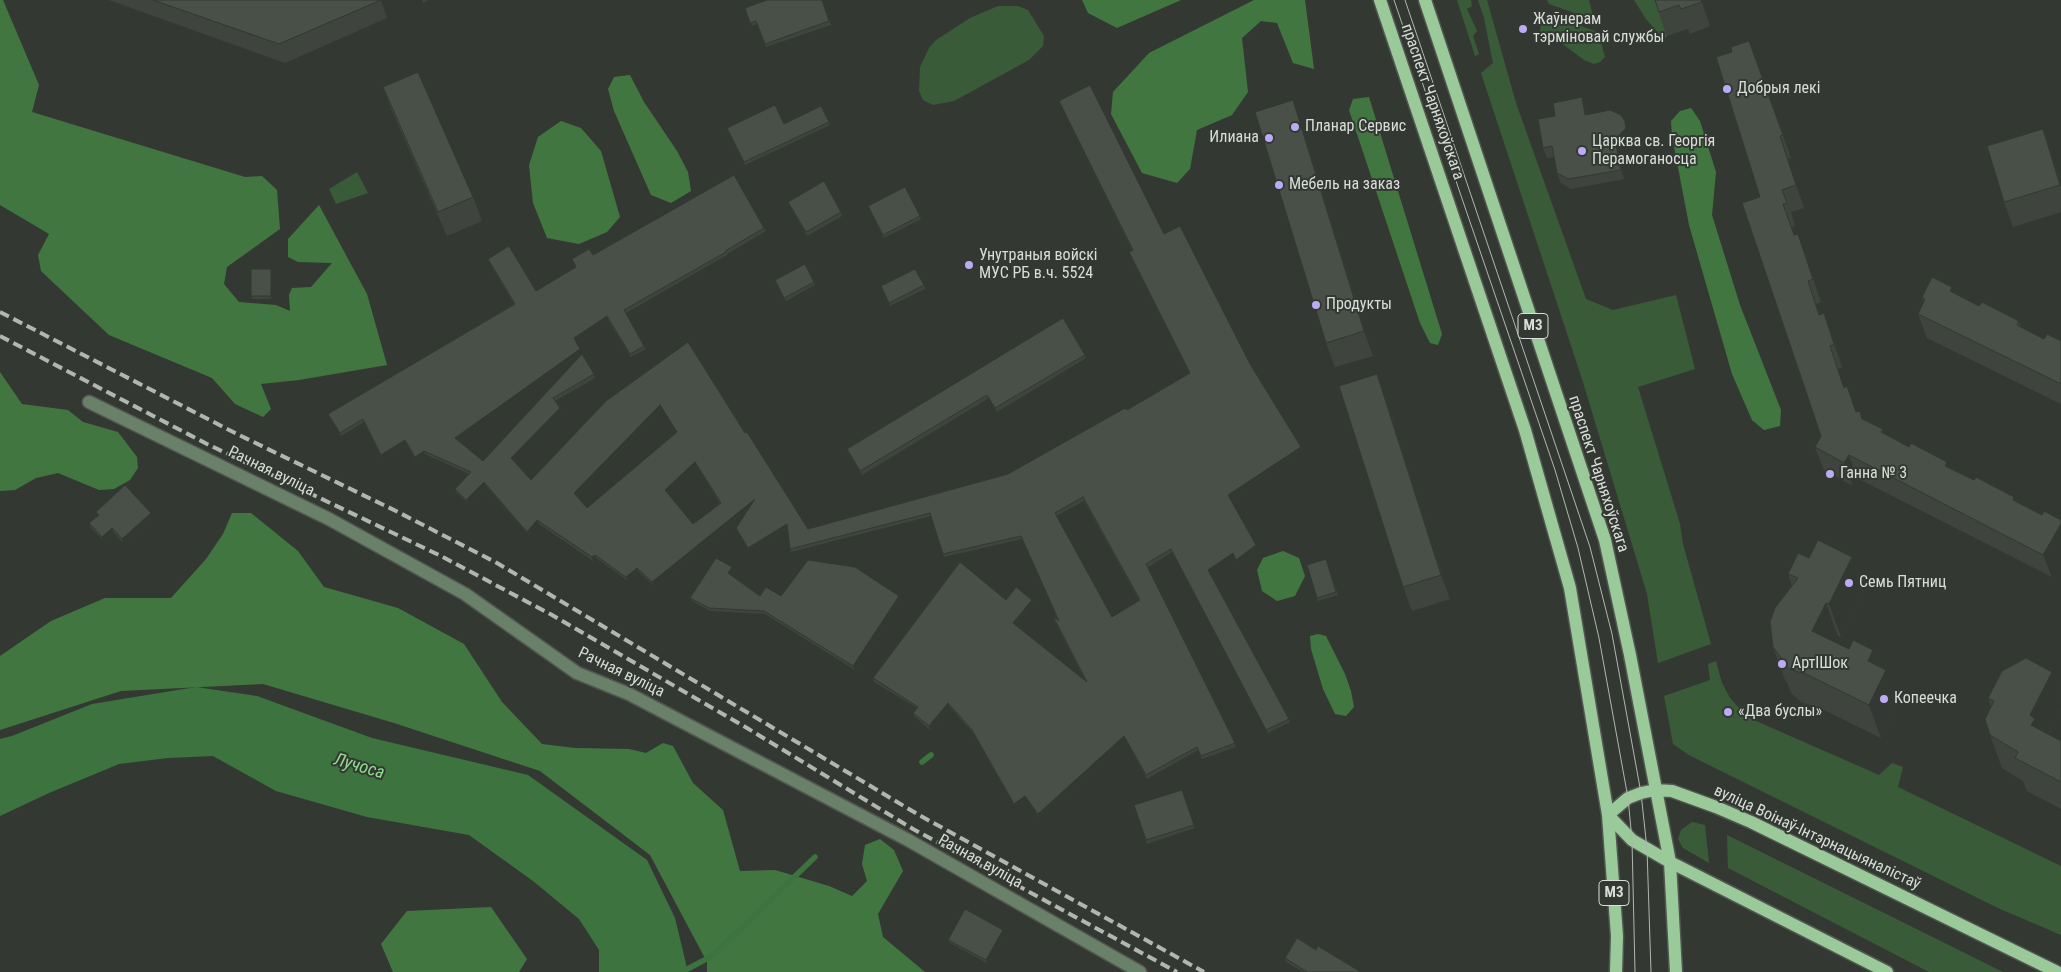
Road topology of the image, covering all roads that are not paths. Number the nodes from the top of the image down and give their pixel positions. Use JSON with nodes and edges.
{"nodes":[{"id":1,"x":1380,"y":0,"type":"edge"},
{"id":2,"x":1425,"y":0,"type":"edge"},
{"id":3,"x":89,"y":402,"type":"dead end"},
{"id":4,"x":1655,"y":790,"type":"junction"},
{"id":5,"x":1608,"y":815,"type":"junction"},
{"id":6,"x":1670,"y":862,"type":"junction"},
{"id":7,"x":1140,"y":972,"type":"edge"},
{"id":8,"x":1616,"y":972,"type":"edge"},
{"id":9,"x":1676,"y":972,"type":"edge"},
{"id":10,"x":1887,"y":972,"type":"edge"},
{"id":11,"x":2057,"y":972,"type":"edge"}],
"edges":[{"from":1,"to":5,"type":"main road","name":"праспект Чарняхоўскага","number":"М3"},
{"from":2,"to":4,"type":"main road","name":"праспект Чарняхоўскага","number":"М3"},
{"from":3,"to":7,"type":"street","name":"Рачная вуліца"},
{"from":4,"to":5,"type":"main road","name":"вуліца Воінаў-Інтэрнацыяналістаў"},
{"from":4,"to":6,"type":"main road","name":"праспект Чарняхоўскага","number":"М3"},
{"from":4,"to":11,"type":"main road","name":"вуліца Воінаў-Інтэрнацыяналістаў"},
{"from":5,"to":6,"type":"main road"},
{"from":5,"to":8,"type":"main road","name":"праспект Чарняхоўскага","number":"М3"},
{"from":6,"to":9,"type":"main road","name":"праспект Чарняхоўскага","number":"М3"},
{"from":6,"to":10,"type":"main road"}]}
